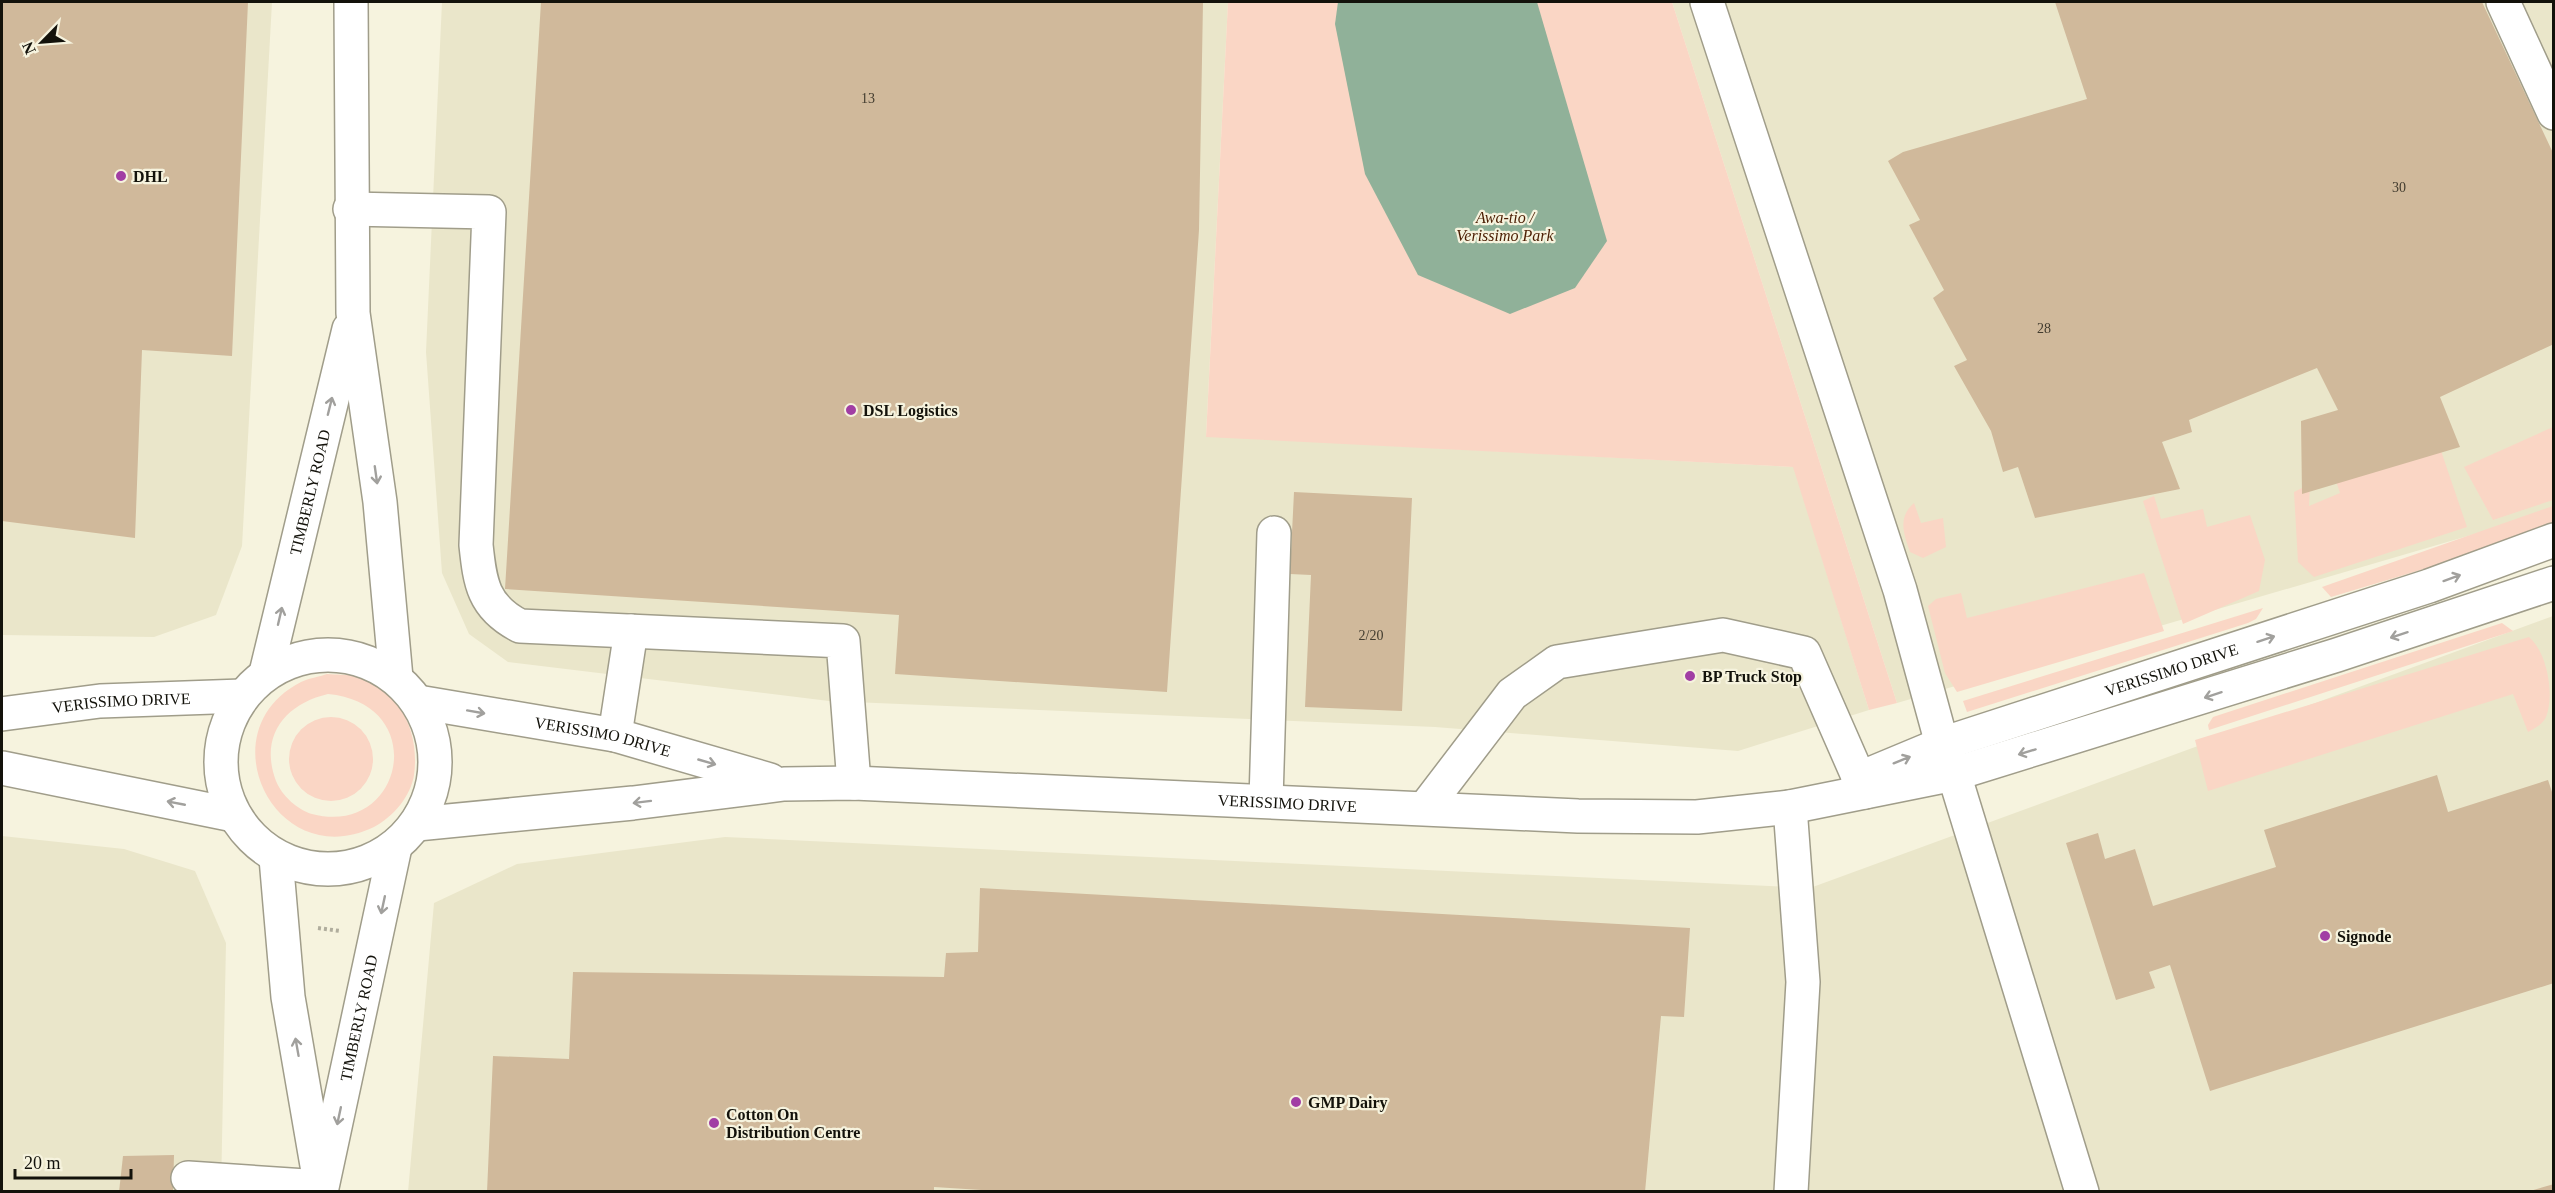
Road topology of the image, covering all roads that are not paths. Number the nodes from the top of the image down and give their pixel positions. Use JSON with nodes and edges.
{"nodes":[{"id":1,"x":351,"y":2,"type":"edge"},
{"id":2,"x":1707,"y":2,"type":"edge"},
{"id":3,"x":2503,"y":2,"type":"edge"},
{"id":4,"x":2553,"y":113,"type":"edge"},
{"id":5,"x":351,"y":209,"type":"junction"},
{"id":6,"x":352,"y":313,"type":"junction"},
{"id":7,"x":1274,"y":533,"type":"dead end"},
{"id":8,"x":2553,"y":540,"type":"edge"},
{"id":9,"x":2553,"y":583,"type":"edge"},
{"id":10,"x":631,"y":631,"type":"junction"},
{"id":11,"x":266,"y":673,"type":"junction"},
{"id":12,"x":396,"y":678,"type":"junction"},
{"id":13,"x":242,"y":696,"type":"junction"},
{"id":14,"x":418,"y":702,"type":"junction"},
{"id":15,"x":2,"y":714,"type":"edge"},
{"id":16,"x":615,"y":735,"type":"junction"},
{"id":17,"x":1942,"y":744,"type":"junction"},
{"id":18,"x":2,"y":768,"type":"edge"},
{"id":19,"x":1954,"y":774,"type":"junction"},
{"id":20,"x":854,"y":783,"type":"junction"},
{"id":21,"x":784,"y":784,"type":"junction"},
{"id":22,"x":1862,"y":785,"type":"junction"},
{"id":23,"x":1266,"y":800,"type":"junction"},
{"id":24,"x":1790,"y":807,"type":"junction"},
{"id":25,"x":1425,"y":808,"type":"junction"},
{"id":26,"x":234,"y":815,"type":"junction"},
{"id":27,"x":417,"y":824,"type":"junction"},
{"id":28,"x":395,"y":847,"type":"junction"},
{"id":29,"x":276,"y":858,"type":"junction"},
{"id":30,"x":188,"y":1178,"type":"dead end"},
{"id":31,"x":321,"y":1189,"type":"edge"},
{"id":32,"x":1791,"y":1191,"type":"edge"},
{"id":33,"x":2082,"y":1191,"type":"edge"}],
"edges":[{"from":1,"to":5,"type":"street","name":"TIMBERLY ROAD"},
{"from":2,"to":17,"type":"street"},
{"from":3,"to":4,"type":"street"},
{"from":5,"to":6,"type":"street","name":"TIMBERLY ROAD"},
{"from":5,"to":10,"type":"street"},
{"from":11,"to":6,"type":"street","name":"TIMBERLY ROAD","one_way":true},
{"from":6,"to":12,"type":"street","name":"TIMBERLY ROAD","one_way":true},
{"from":7,"to":23,"type":"street"},
{"from":17,"to":8,"type":"street","name":"VERISSIMO DRIVE","one_way":true},
{"from":9,"to":19,"type":"street","name":"VERISSIMO DRIVE","one_way":true},
{"from":10,"to":16,"type":"street"},
{"from":10,"to":20,"type":"street"},
{"from":11,"to":12,"type":"street"},
{"from":11,"to":13,"type":"street"},
{"from":12,"to":14,"type":"street"},
{"from":13,"to":15,"type":"street","name":"VERISSIMO DRIVE"},
{"from":13,"to":26,"type":"street"},
{"from":14,"to":16,"type":"street","name":"VERISSIMO DRIVE","one_way":true},
{"from":14,"to":27,"type":"street"},
{"from":16,"to":21,"type":"street","name":"VERISSIMO DRIVE","one_way":true},
{"from":17,"to":19,"type":"street"},
{"from":22,"to":17,"type":"street","name":"VERISSIMO DRIVE","one_way":true},
{"from":26,"to":18,"type":"street","one_way":true},
{"from":19,"to":22,"type":"street","name":"VERISSIMO DRIVE"},
{"from":19,"to":33,"type":"street"},
{"from":20,"to":21,"type":"street","name":"VERISSIMO DRIVE"},
{"from":20,"to":23,"type":"street","name":"VERISSIMO DRIVE"},
{"from":21,"to":27,"type":"street","name":"VERISSIMO DRIVE","one_way":true},
{"from":22,"to":24,"type":"street","name":"VERISSIMO DRIVE"},
{"from":22,"to":25,"type":"street"},
{"from":23,"to":25,"type":"street","name":"VERISSIMO DRIVE"},
{"from":24,"to":25,"type":"street","name":"VERISSIMO DRIVE"},
{"from":24,"to":32,"type":"street"},
{"from":26,"to":29,"type":"street"},
{"from":27,"to":28,"type":"street"},
{"from":28,"to":29,"type":"street"},
{"from":28,"to":31,"type":"street","name":"TIMBERLY ROAD","one_way":true},
{"from":31,"to":29,"type":"street","one_way":true},
{"from":30,"to":31,"type":"street"}]}
